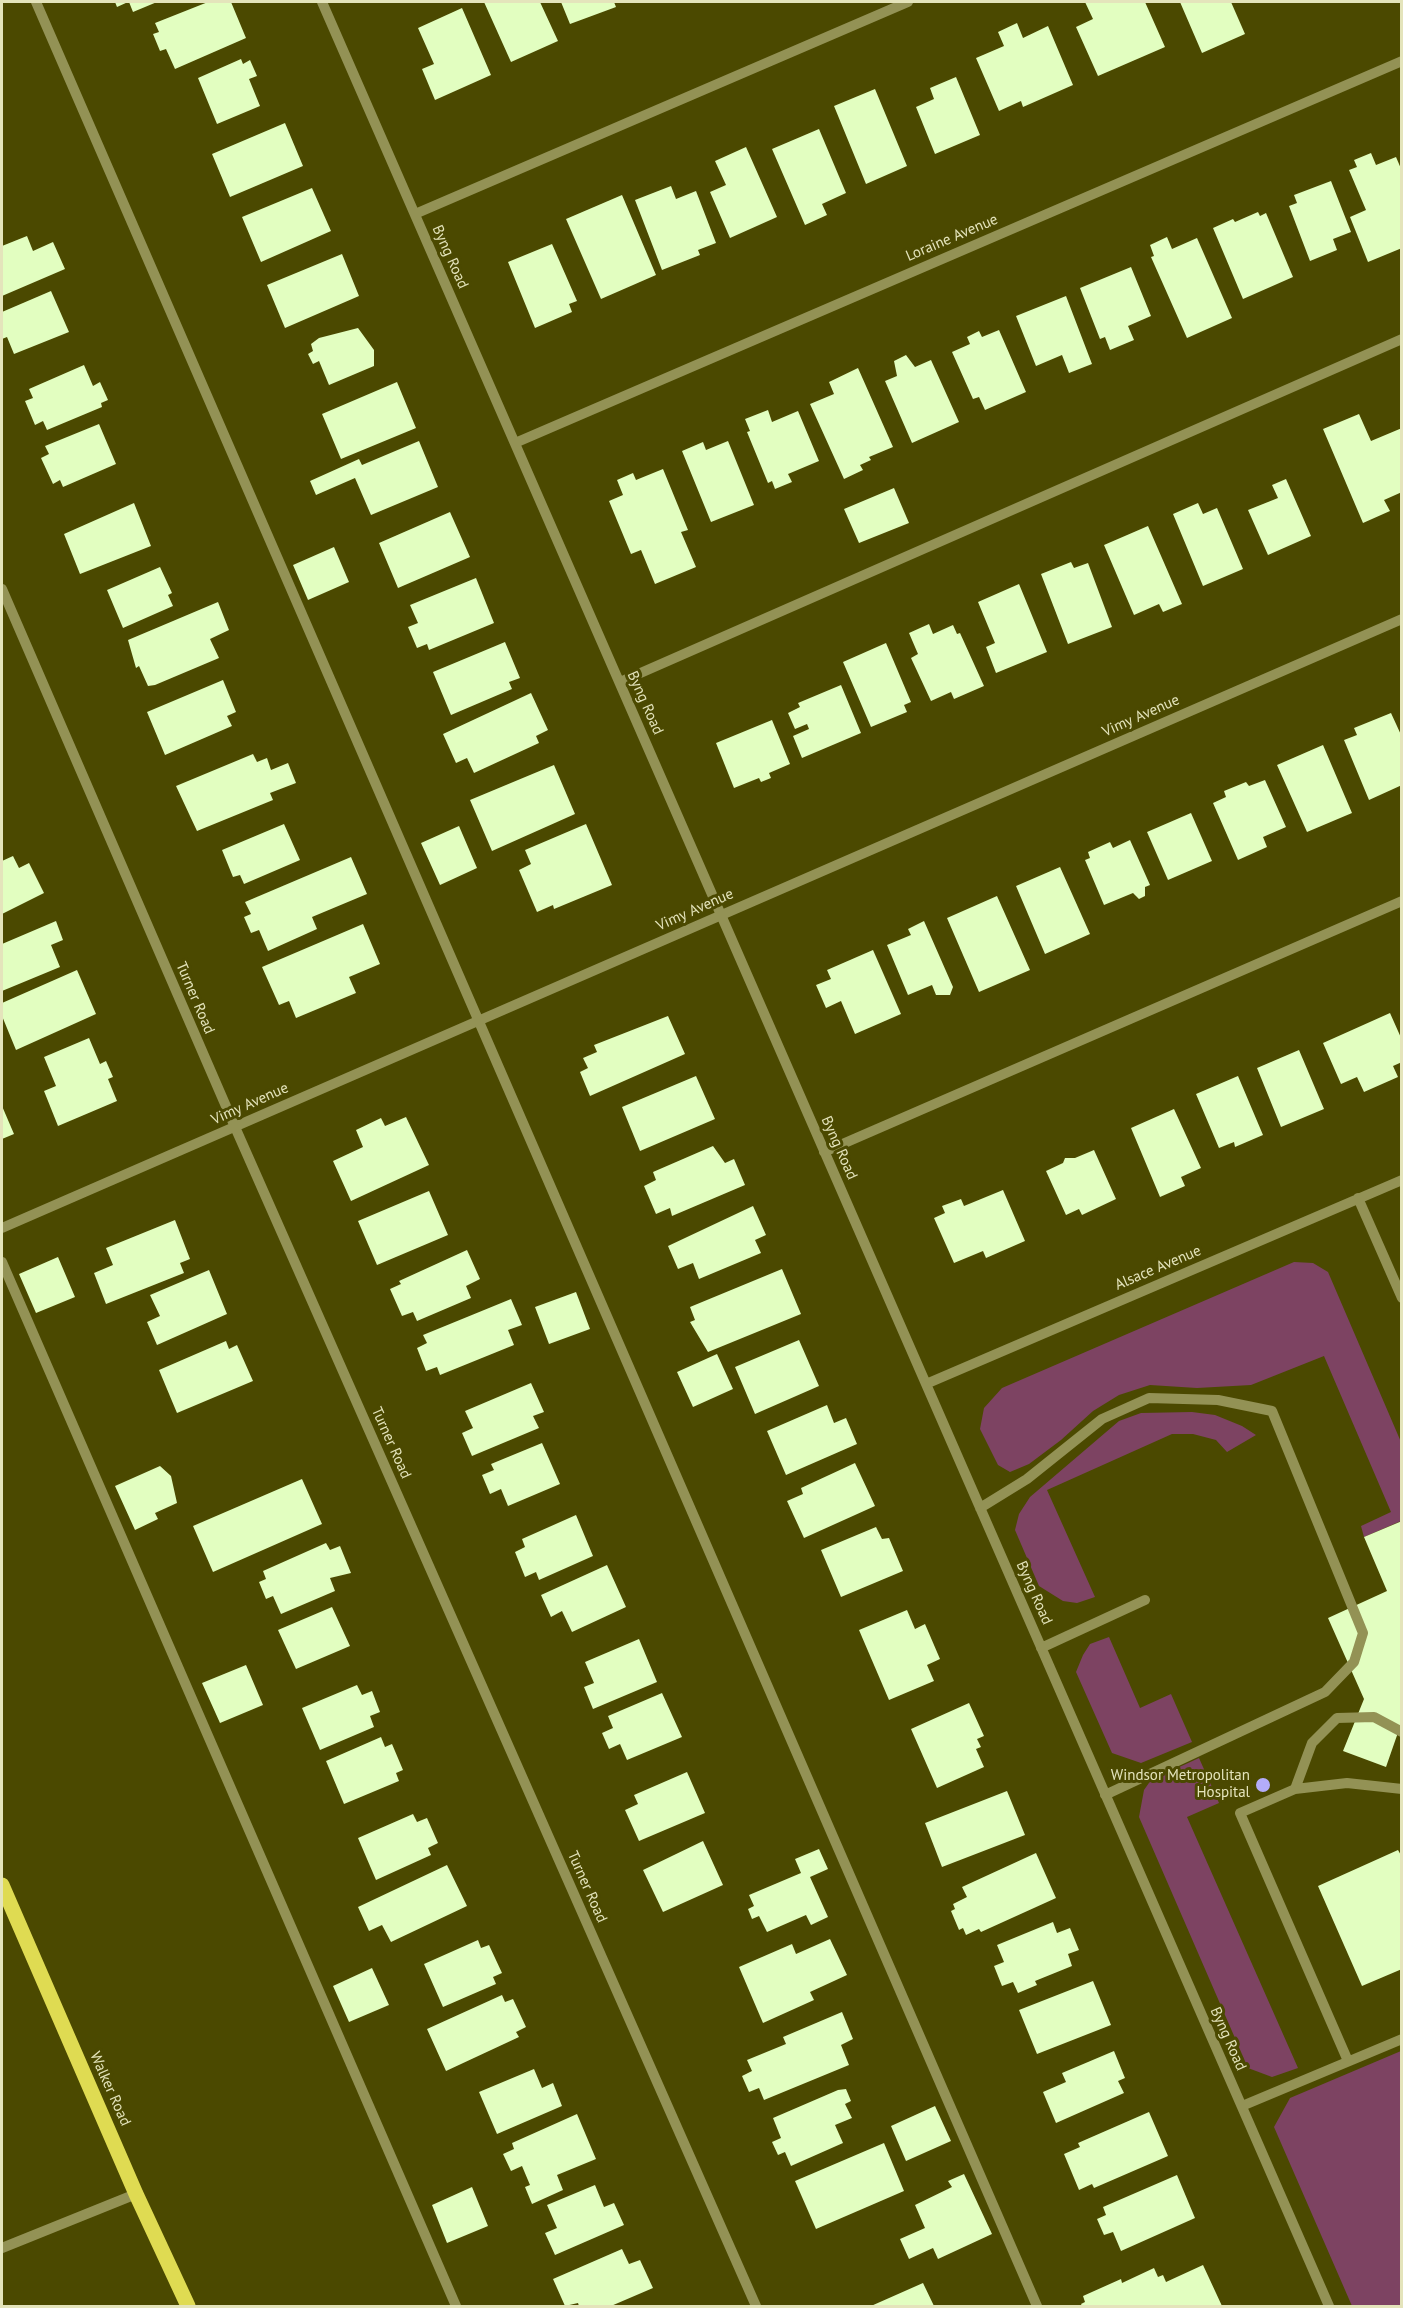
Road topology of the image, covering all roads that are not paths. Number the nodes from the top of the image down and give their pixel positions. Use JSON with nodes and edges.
{"nodes":[{"id":1,"x":36,"y":2,"type":"edge"},
{"id":2,"x":322,"y":2,"type":"edge"},
{"id":3,"x":908,"y":2,"type":"edge"},
{"id":4,"x":1401,"y":61,"type":"edge"},
{"id":5,"x":415,"y":214,"type":"junction"},
{"id":6,"x":1401,"y":339,"type":"edge"},
{"id":7,"x":515,"y":443,"type":"junction"},
{"id":8,"x":2,"y":589,"type":"edge"},
{"id":9,"x":1401,"y":619,"type":"edge"},
{"id":10,"x":620,"y":682,"type":"junction"},
{"id":11,"x":1401,"y":901,"type":"edge"},
{"id":12,"x":721,"y":915,"type":"junction"},
{"id":13,"x":479,"y":1020,"type":"junction"},
{"id":14,"x":235,"y":1127,"type":"junction"},
{"id":15,"x":824,"y":1152,"type":"junction"},
{"id":16,"x":1401,"y":1180,"type":"edge"},
{"id":17,"x":1358,"y":1198,"type":"junction"},
{"id":18,"x":2,"y":1228,"type":"edge"},
{"id":19,"x":2,"y":1262,"type":"edge"},
{"id":20,"x":1401,"y":1298,"type":"edge"},
{"id":21,"x":926,"y":1384,"type":"junction"},
{"id":22,"x":980,"y":1508,"type":"junction"},
{"id":23,"x":1145,"y":1600,"type":"dead end"},
{"id":24,"x":1041,"y":1648,"type":"junction"},
{"id":25,"x":1401,"y":1732,"type":"edge"},
{"id":26,"x":1295,"y":1789,"type":"junction"},
{"id":27,"x":1401,"y":1789,"type":"edge"},
{"id":28,"x":1106,"y":1796,"type":"junction"},
{"id":29,"x":2,"y":1885,"type":"edge"},
{"id":30,"x":1401,"y":2039,"type":"edge"},
{"id":31,"x":1348,"y":2061,"type":"junction"},
{"id":32,"x":1242,"y":2106,"type":"junction"},
{"id":33,"x":136,"y":2194,"type":"junction"},
{"id":34,"x":2,"y":2248,"type":"edge"},
{"id":35,"x":188,"y":2307,"type":"edge"},
{"id":36,"x":456,"y":2307,"type":"edge"},
{"id":37,"x":756,"y":2307,"type":"edge"},
{"id":38,"x":1036,"y":2307,"type":"edge"},
{"id":39,"x":1329,"y":2307,"type":"edge"}],
"edges":[{"from":1,"to":13,"type":"street"},
{"from":2,"to":5,"type":"street","name":"Byng Road"},
{"from":3,"to":5,"type":"street"},
{"from":4,"to":7,"type":"street","name":"Loraine Avenue"},
{"from":5,"to":7,"type":"street","name":"Byng Road"},
{"from":6,"to":10,"type":"street"},
{"from":7,"to":10,"type":"street","name":"Byng Road"},
{"from":8,"to":14,"type":"street","name":"Turner Road"},
{"from":9,"to":12,"type":"street","name":"Vimy Avenue"},
{"from":10,"to":12,"type":"street","name":"Byng Road"},
{"from":11,"to":15,"type":"street"},
{"from":12,"to":13,"type":"street","name":"Vimy Avenue"},
{"from":12,"to":15,"type":"street","name":"Byng Road"},
{"from":13,"to":14,"type":"street","name":"Vimy Avenue"},
{"from":13,"to":38,"type":"street"},
{"from":14,"to":18,"type":"street","name":"Vimy Avenue"},
{"from":14,"to":37,"type":"street","name":"Turner Road"},
{"from":15,"to":21,"type":"street","name":"Byng Road"},
{"from":16,"to":17,"type":"street","name":"Alsace Avenue"},
{"from":17,"to":20,"type":"street"},
{"from":17,"to":21,"type":"street","name":"Alsace Avenue"},
{"from":19,"to":36,"type":"street"},
{"from":21,"to":22,"type":"street","name":"Byng Road"},
{"from":22,"to":24,"type":"street","name":"Byng Road"},
{"from":22,"to":28,"type":"street"},
{"from":23,"to":24,"type":"street"},
{"from":24,"to":28,"type":"street","name":"Byng Road"},
{"from":25,"to":26,"type":"street"},
{"from":26,"to":27,"type":"street"},
{"from":26,"to":31,"type":"street"},
{"from":28,"to":32,"type":"street","name":"Byng Road"},
{"from":29,"to":33,"type":"main road","name":"Walker Road"},
{"from":30,"to":31,"type":"street"},
{"from":31,"to":32,"type":"street"},
{"from":32,"to":39,"type":"street","name":"Byng Road"},
{"from":33,"to":34,"type":"street"},
{"from":33,"to":35,"type":"main road","name":"Walker Road"}]}
